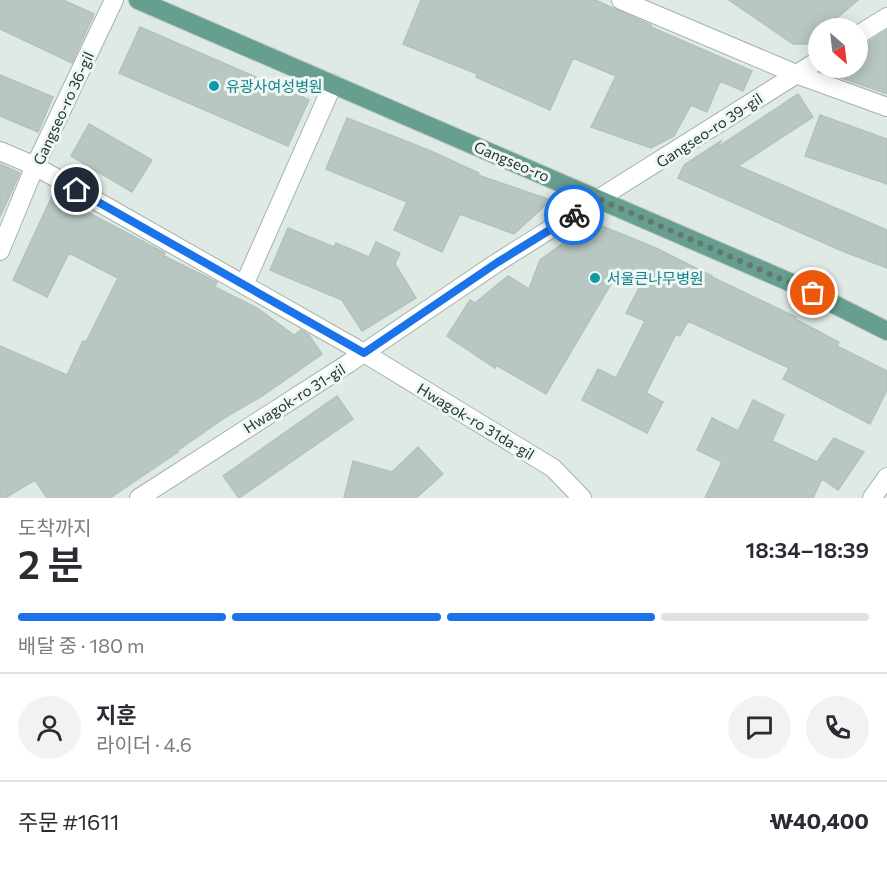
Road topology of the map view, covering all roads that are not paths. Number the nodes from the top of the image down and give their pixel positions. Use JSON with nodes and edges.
{"nodes":[{"id":1,"x":114,"y":0,"type":"edge"},
{"id":2,"x":138,"y":0,"type":"edge"},
{"id":3,"x":621,"y":0,"type":"edge"},
{"id":4,"x":887,"y":17,"type":"edge"},
{"id":5,"x":868,"y":29,"type":"edge"},
{"id":6,"x":808,"y":67,"type":"edge"},
{"id":7,"x":796,"y":74,"type":"junction"},
{"id":8,"x":333,"y":84,"type":"junction"},
{"id":9,"x":887,"y":107,"type":"edge"},
{"id":10,"x":0,"y":151,"type":"edge"},
{"id":11,"x":35,"y":166,"type":"junction"},
{"id":12,"x":599,"y":199,"type":"junction"},
{"id":13,"x":0,"y":251,"type":"edge"},
{"id":14,"x":244,"y":285,"type":"junction"},
{"id":15,"x":887,"y":331,"type":"edge"},
{"id":16,"x":364,"y":353,"type":"junction"},
{"id":17,"x":887,"y":477,"type":"edge"},
{"id":18,"x":139,"y":498,"type":"edge"},
{"id":19,"x":582,"y":498,"type":"edge"},
{"id":20,"x":872,"y":498,"type":"edge"}],
"edges":[{"from":1,"to":11,"type":"street","name":"Gangseo-ro 36-gil"},
{"from":2,"to":8,"type":"main road","name":"Gangseo-ro"},
{"from":3,"to":7,"type":"street"},
{"from":4,"to":5,"type":"street"},
{"from":6,"to":7,"type":"street","name":"Gangseo-ro 39-gil"},
{"from":7,"to":9,"type":"street"},
{"from":7,"to":12,"type":"street","name":"Gangseo-ro 39-gil"},
{"from":8,"to":12,"type":"main road","name":"Gangseo-ro"},
{"from":8,"to":14,"type":"street"},
{"from":10,"to":11,"type":"street","name":"Hwagok-ro 31da-gil"},
{"from":11,"to":13,"type":"street","name":"Gangseo-ro 36-gil"},
{"from":11,"to":14,"type":"street","name":"Hwagok-ro 31da-gil"},
{"from":12,"to":15,"type":"main road","name":"Gangseo-ro"},
{"from":12,"to":16,"type":"street","name":"Hwagok-ro 31-gil"},
{"from":14,"to":16,"type":"street","name":"Hwagok-ro 31da-gil"},
{"from":16,"to":18,"type":"street","name":"Hwagok-ro 31-gil"},
{"from":16,"to":19,"type":"street","name":"Hwagok-ro 31da-gil"},
{"from":17,"to":20,"type":"street"}]}
